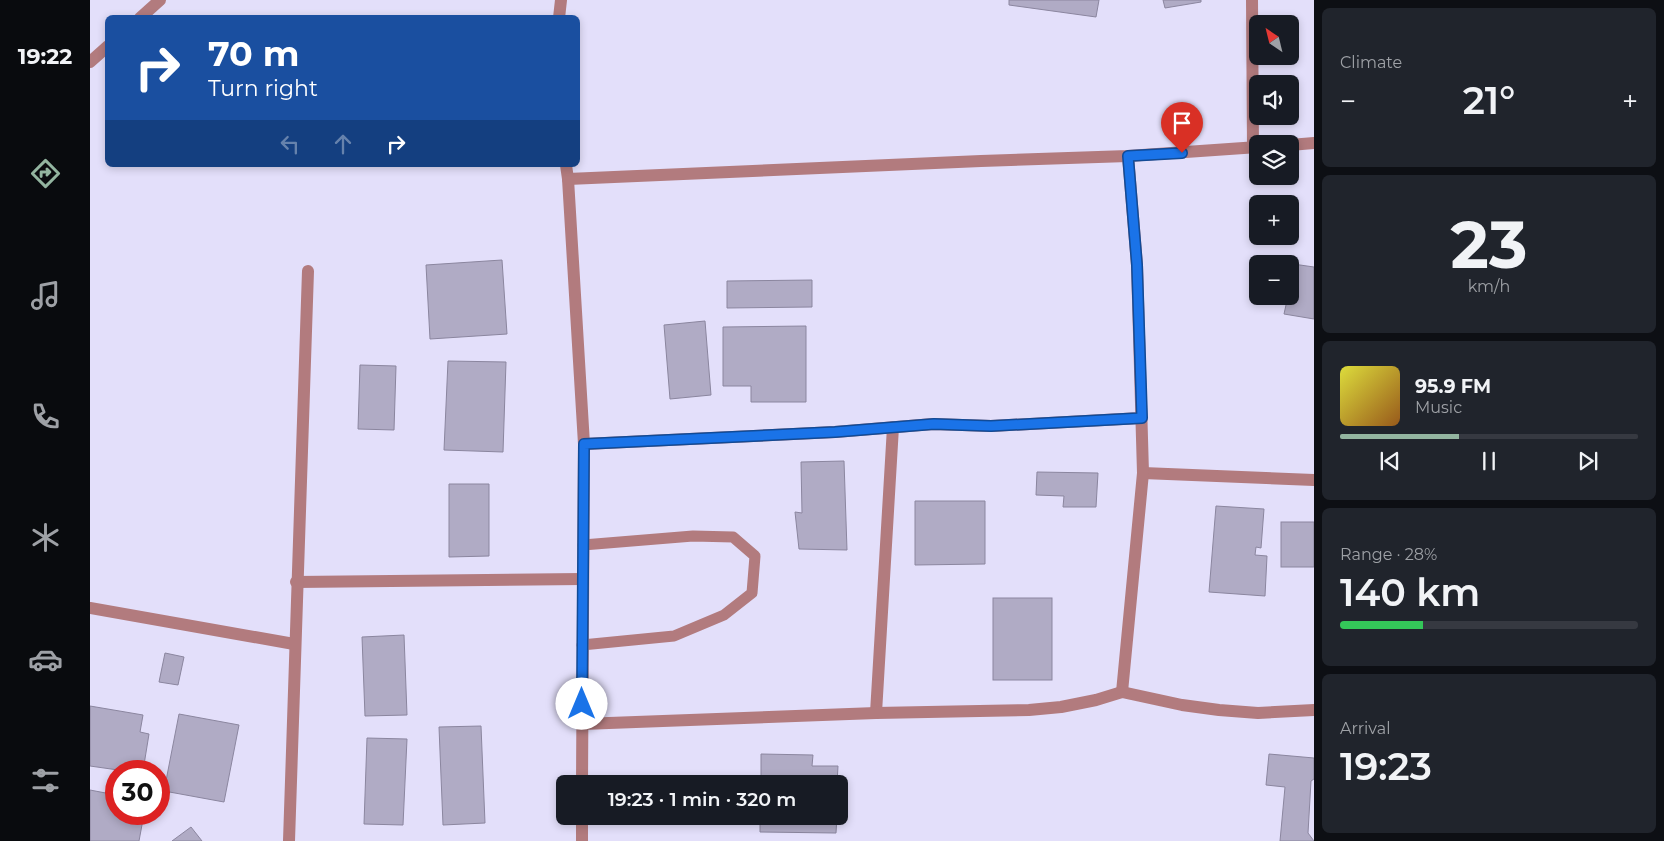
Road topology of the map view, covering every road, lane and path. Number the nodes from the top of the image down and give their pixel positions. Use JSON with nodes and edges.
{"nodes":[{"id":1,"x":160,"y":0,"type":"edge"},
{"id":2,"x":561,"y":0,"type":"edge"},
{"id":3,"x":1252,"y":0,"type":"edge"},
{"id":4,"x":143,"y":15,"type":"edge"},
{"id":5,"x":559,"y":15,"type":"edge"},
{"id":6,"x":105,"y":49,"type":"edge"},
{"id":7,"x":90,"y":62,"type":"edge"},
{"id":8,"x":1255,"y":135,"type":"edge"},
{"id":9,"x":1314,"y":144,"type":"edge"},
{"id":10,"x":1299,"y":145,"type":"edge"},
{"id":11,"x":1249,"y":147,"type":"edge"},
{"id":12,"x":1128,"y":156,"type":"junction"},
{"id":13,"x":566,"y":167,"type":"edge"},
{"id":14,"x":568,"y":179,"type":"junction"},
{"id":15,"x":308,"y":271,"type":"dead end"},
{"id":16,"x":1142,"y":418,"type":"junction"},
{"id":17,"x":893,"y":427,"type":"junction"},
{"id":18,"x":584,"y":444,"type":"junction"},
{"id":19,"x":1143,"y":473,"type":"junction"},
{"id":20,"x":1314,"y":480,"type":"edge"},
{"id":21,"x":583,"y":545,"type":"junction"},
{"id":22,"x":582,"y":579,"type":"junction"},
{"id":23,"x":296,"y":582,"type":"junction"},
{"id":24,"x":90,"y":608,"type":"edge"},
{"id":25,"x":294,"y":644,"type":"junction"},
{"id":26,"x":582,"y":645,"type":"junction"},
{"id":27,"x":1122,"y":692,"type":"junction"},
{"id":28,"x":1314,"y":710,"type":"edge"},
{"id":29,"x":876,"y":713,"type":"junction"},
{"id":30,"x":582,"y":724,"type":"junction"},
{"id":31,"x":582,"y":775,"type":"edge"},
{"id":32,"x":582,"y":825,"type":"edge"},
{"id":33,"x":288,"y":841,"type":"edge"},
{"id":34,"x":582,"y":841,"type":"edge"}],
"edges":[{"from":1,"to":4,"type":"street"},
{"from":2,"to":5,"type":"street"},
{"from":3,"to":8,"type":"street"},
{"from":6,"to":7,"type":"street"},
{"from":9,"to":10,"type":"street"},
{"from":11,"to":12,"type":"street"},
{"from":12,"to":14,"type":"street"},
{"from":12,"to":16,"type":"street"},
{"from":13,"to":14,"type":"street"},
{"from":14,"to":18,"type":"street"},
{"from":15,"to":23,"type":"street"},
{"from":16,"to":17,"type":"street"},
{"from":16,"to":19,"type":"street"},
{"from":17,"to":18,"type":"street"},
{"from":17,"to":29,"type":"street"},
{"from":18,"to":21,"type":"street"},
{"from":19,"to":20,"type":"street"},
{"from":19,"to":27,"type":"street"},
{"from":21,"to":22,"type":"street"},
{"from":21,"to":26,"type":"lane"},
{"from":22,"to":23,"type":"street"},
{"from":22,"to":26,"type":"street"},
{"from":23,"to":25,"type":"street"},
{"from":24,"to":25,"type":"street"},
{"from":25,"to":33,"type":"street"},
{"from":26,"to":30,"type":"street"},
{"from":27,"to":28,"type":"street"},
{"from":27,"to":29,"type":"street"},
{"from":29,"to":30,"type":"street"},
{"from":30,"to":31,"type":"street"},
{"from":32,"to":34,"type":"street"}]}
